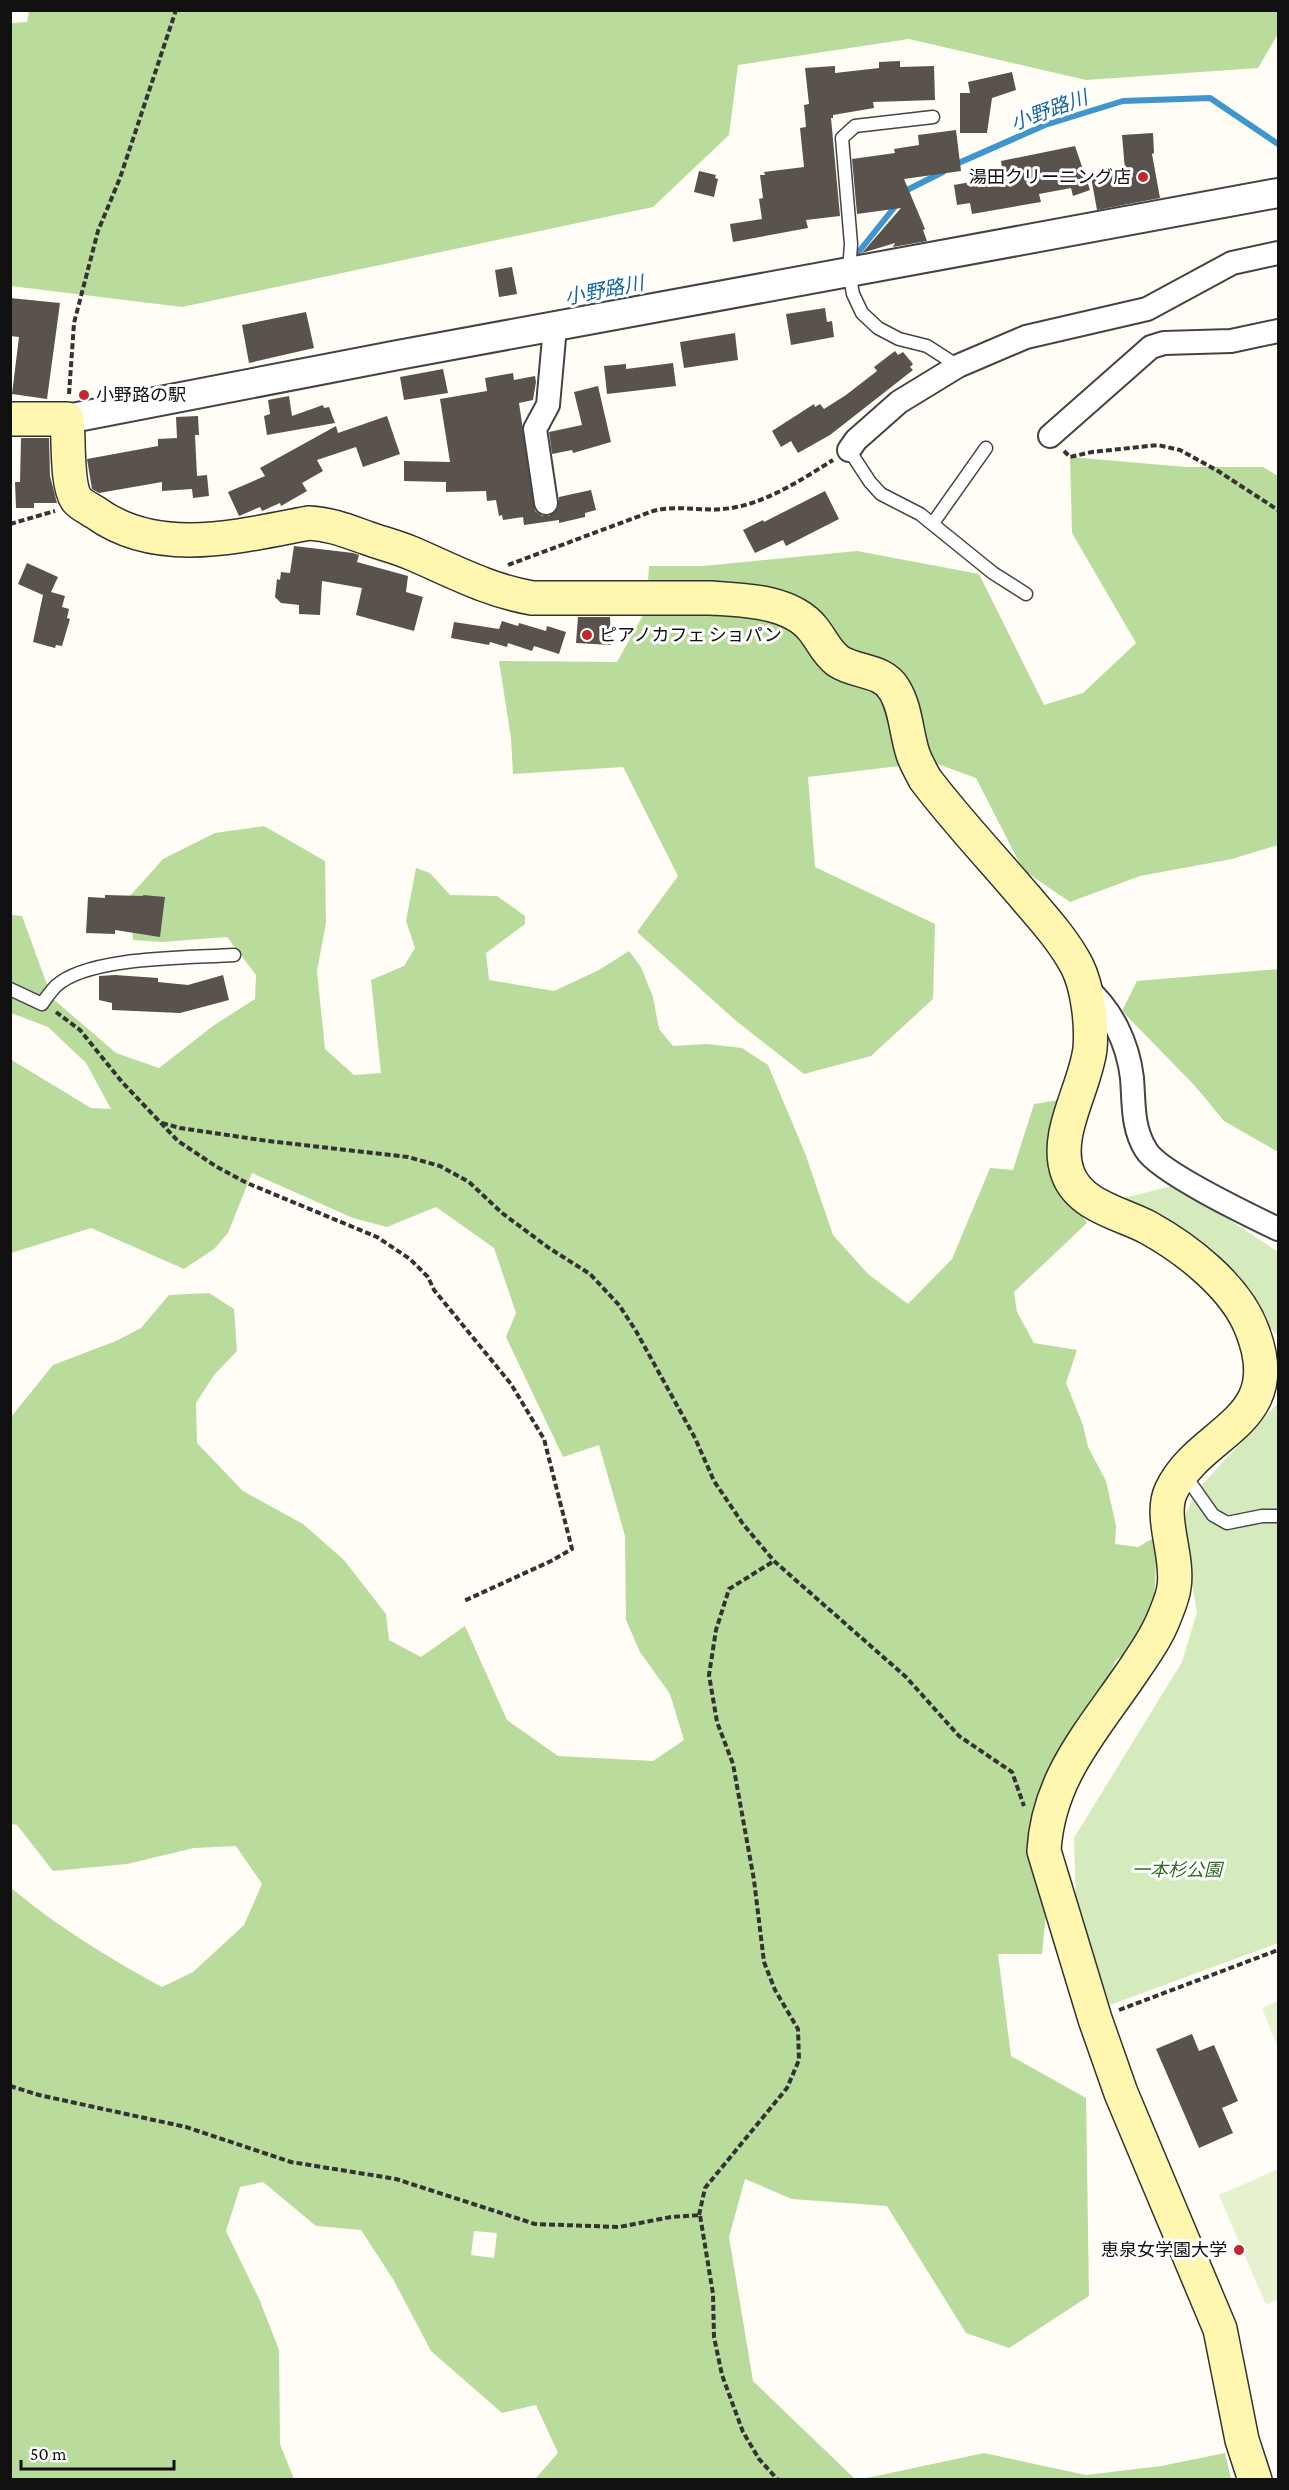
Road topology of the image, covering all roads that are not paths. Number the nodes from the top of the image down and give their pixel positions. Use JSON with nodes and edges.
{"nodes":[{"id":1,"x":933,"y":117,"type":"dead end"},
{"id":2,"x":1278,"y":193,"type":"edge"},
{"id":3,"x":1278,"y":253,"type":"edge"},
{"id":4,"x":849,"y":272,"type":"junction"},
{"id":5,"x":555,"y":327,"type":"junction"},
{"id":6,"x":1278,"y":331,"type":"edge"},
{"id":7,"x":957,"y":366,"type":"junction"},
{"id":8,"x":10,"y":419,"type":"edge"},
{"id":9,"x":67,"y":419,"type":"junction"},
{"id":10,"x":1050,"y":436,"type":"dead end"},
{"id":11,"x":986,"y":448,"type":"dead end"},
{"id":12,"x":849,"y":450,"type":"joint"},
{"id":13,"x":546,"y":503,"type":"dead end"},
{"id":14,"x":933,"y":523,"type":"junction"},
{"id":15,"x":1026,"y":594,"type":"dead end"},
{"id":16,"x":234,"y":956,"type":"dead end"},
{"id":17,"x":1083,"y":985,"type":"junction"},
{"id":18,"x":10,"y":989,"type":"edge"},
{"id":19,"x":1278,"y":1229,"type":"edge"},
{"id":20,"x":1183,"y":1472,"type":"junction"},
{"id":21,"x":1278,"y":1516,"type":"edge"},
{"id":22,"x":1255,"y":2480,"type":"edge"}],
"edges":[{"from":1,"to":4,"type":"lane"},
{"from":2,"to":4,"type":"street"},
{"from":3,"to":7,"type":"street"},
{"from":4,"to":5,"type":"street"},
{"from":4,"to":7,"type":"lane"},
{"from":5,"to":9,"type":"street"},
{"from":5,"to":13,"type":"street"},
{"from":6,"to":10,"type":"street"},
{"from":7,"to":12,"type":"street"},
{"from":8,"to":9,"type":"main road"},
{"from":9,"to":17,"type":"main road"},
{"from":11,"to":14,"type":"lane"},
{"from":12,"to":14,"type":"lane"},
{"from":14,"to":15,"type":"lane"},
{"from":16,"to":18,"type":"lane"},
{"from":17,"to":19,"type":"street"},
{"from":17,"to":20,"type":"main road"},
{"from":20,"to":21,"type":"lane"},
{"from":20,"to":22,"type":"main road"}]}
